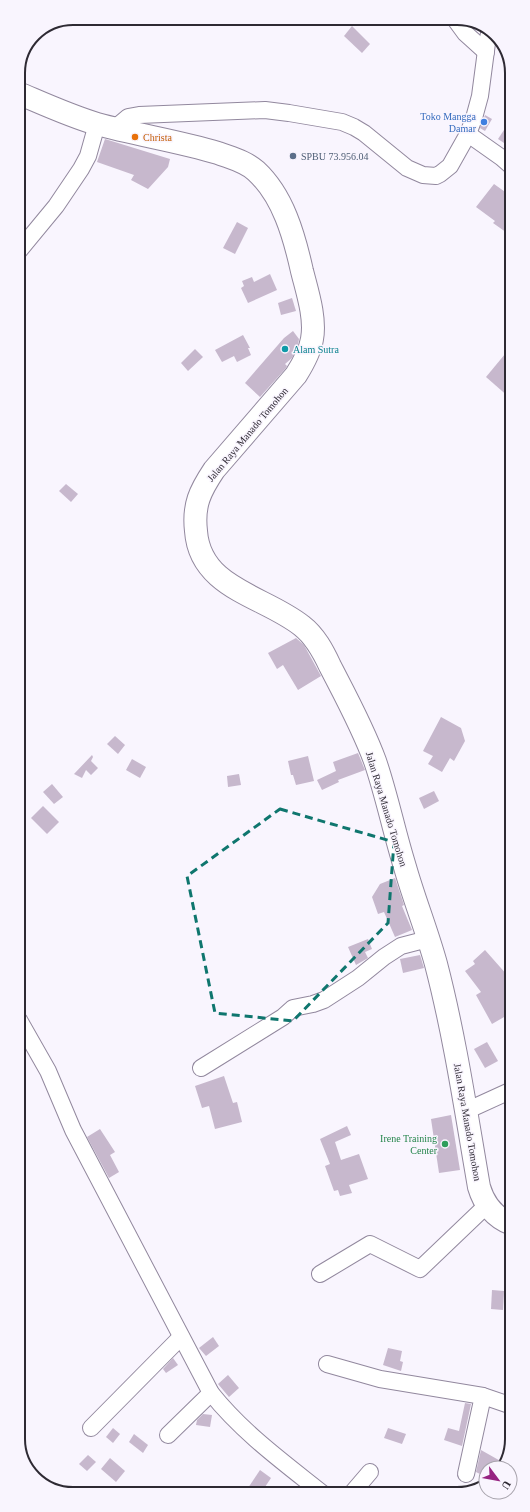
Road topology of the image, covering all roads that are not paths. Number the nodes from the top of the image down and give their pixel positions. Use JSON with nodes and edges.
{"nodes":[{"id":1,"x":460,"y":25,"type":"edge"},
{"id":2,"x":489,"y":37,"type":"edge"},
{"id":3,"x":486,"y":52,"type":"junction"},
{"id":4,"x":25,"y":96,"type":"edge"},
{"id":5,"x":106,"y":126,"type":"junction"},
{"id":6,"x":468,"y":134,"type":"junction"},
{"id":7,"x":505,"y":161,"type":"edge"},
{"id":8,"x":25,"y":244,"type":"edge"},
{"id":9,"x":428,"y":939,"type":"junction"},
{"id":10,"x":25,"y":1031,"type":"edge"},
{"id":11,"x":201,"y":1068,"type":"dead end"},
{"id":12,"x":505,"y":1093,"type":"edge"},
{"id":13,"x":466,"y":1111,"type":"junction"},
{"id":14,"x":487,"y":1205,"type":"junction"},
{"id":15,"x":505,"y":1221,"type":"edge"},
{"id":16,"x":320,"y":1274,"type":"dead end"},
{"id":17,"x":181,"y":1337,"type":"junction"},
{"id":18,"x":327,"y":1364,"type":"dead end"},
{"id":19,"x":211,"y":1393,"type":"junction"},
{"id":20,"x":483,"y":1396,"type":"junction"},
{"id":21,"x":505,"y":1404,"type":"edge"},
{"id":22,"x":91,"y":1428,"type":"dead end"},
{"id":23,"x":168,"y":1435,"type":"dead end"},
{"id":24,"x":370,"y":1472,"type":"dead end"},
{"id":25,"x":466,"y":1474,"type":"dead end"},
{"id":26,"x":315,"y":1487,"type":"edge"},
{"id":27,"x":357,"y":1487,"type":"edge"}],
"edges":[{"from":1,"to":3,"type":"street"},
{"from":2,"to":3,"type":"street"},
{"from":3,"to":6,"type":"street"},
{"from":4,"to":5,"type":"highway","name":"Jalan Raya Manado Tomohon"},
{"from":5,"to":6,"type":"street"},
{"from":5,"to":8,"type":"street"},
{"from":5,"to":9,"type":"highway","name":"Jalan Raya Manado Tomohon"},
{"from":6,"to":7,"type":"street"},
{"from":9,"to":11,"type":"street"},
{"from":9,"to":13,"type":"highway","name":"Jalan Raya Manado Tomohon"},
{"from":10,"to":17,"type":"street"},
{"from":12,"to":13,"type":"street"},
{"from":13,"to":14,"type":"highway","name":"Jalan Raya Manado Tomohon"},
{"from":14,"to":15,"type":"highway","name":"Jalan Raya Manado Tomohon"},
{"from":14,"to":16,"type":"street"},
{"from":17,"to":19,"type":"street"},
{"from":17,"to":22,"type":"street"},
{"from":18,"to":20,"type":"street"},
{"from":19,"to":23,"type":"street"},
{"from":19,"to":26,"type":"street"},
{"from":20,"to":21,"type":"street"},
{"from":20,"to":25,"type":"street"},
{"from":24,"to":27,"type":"street"}]}
